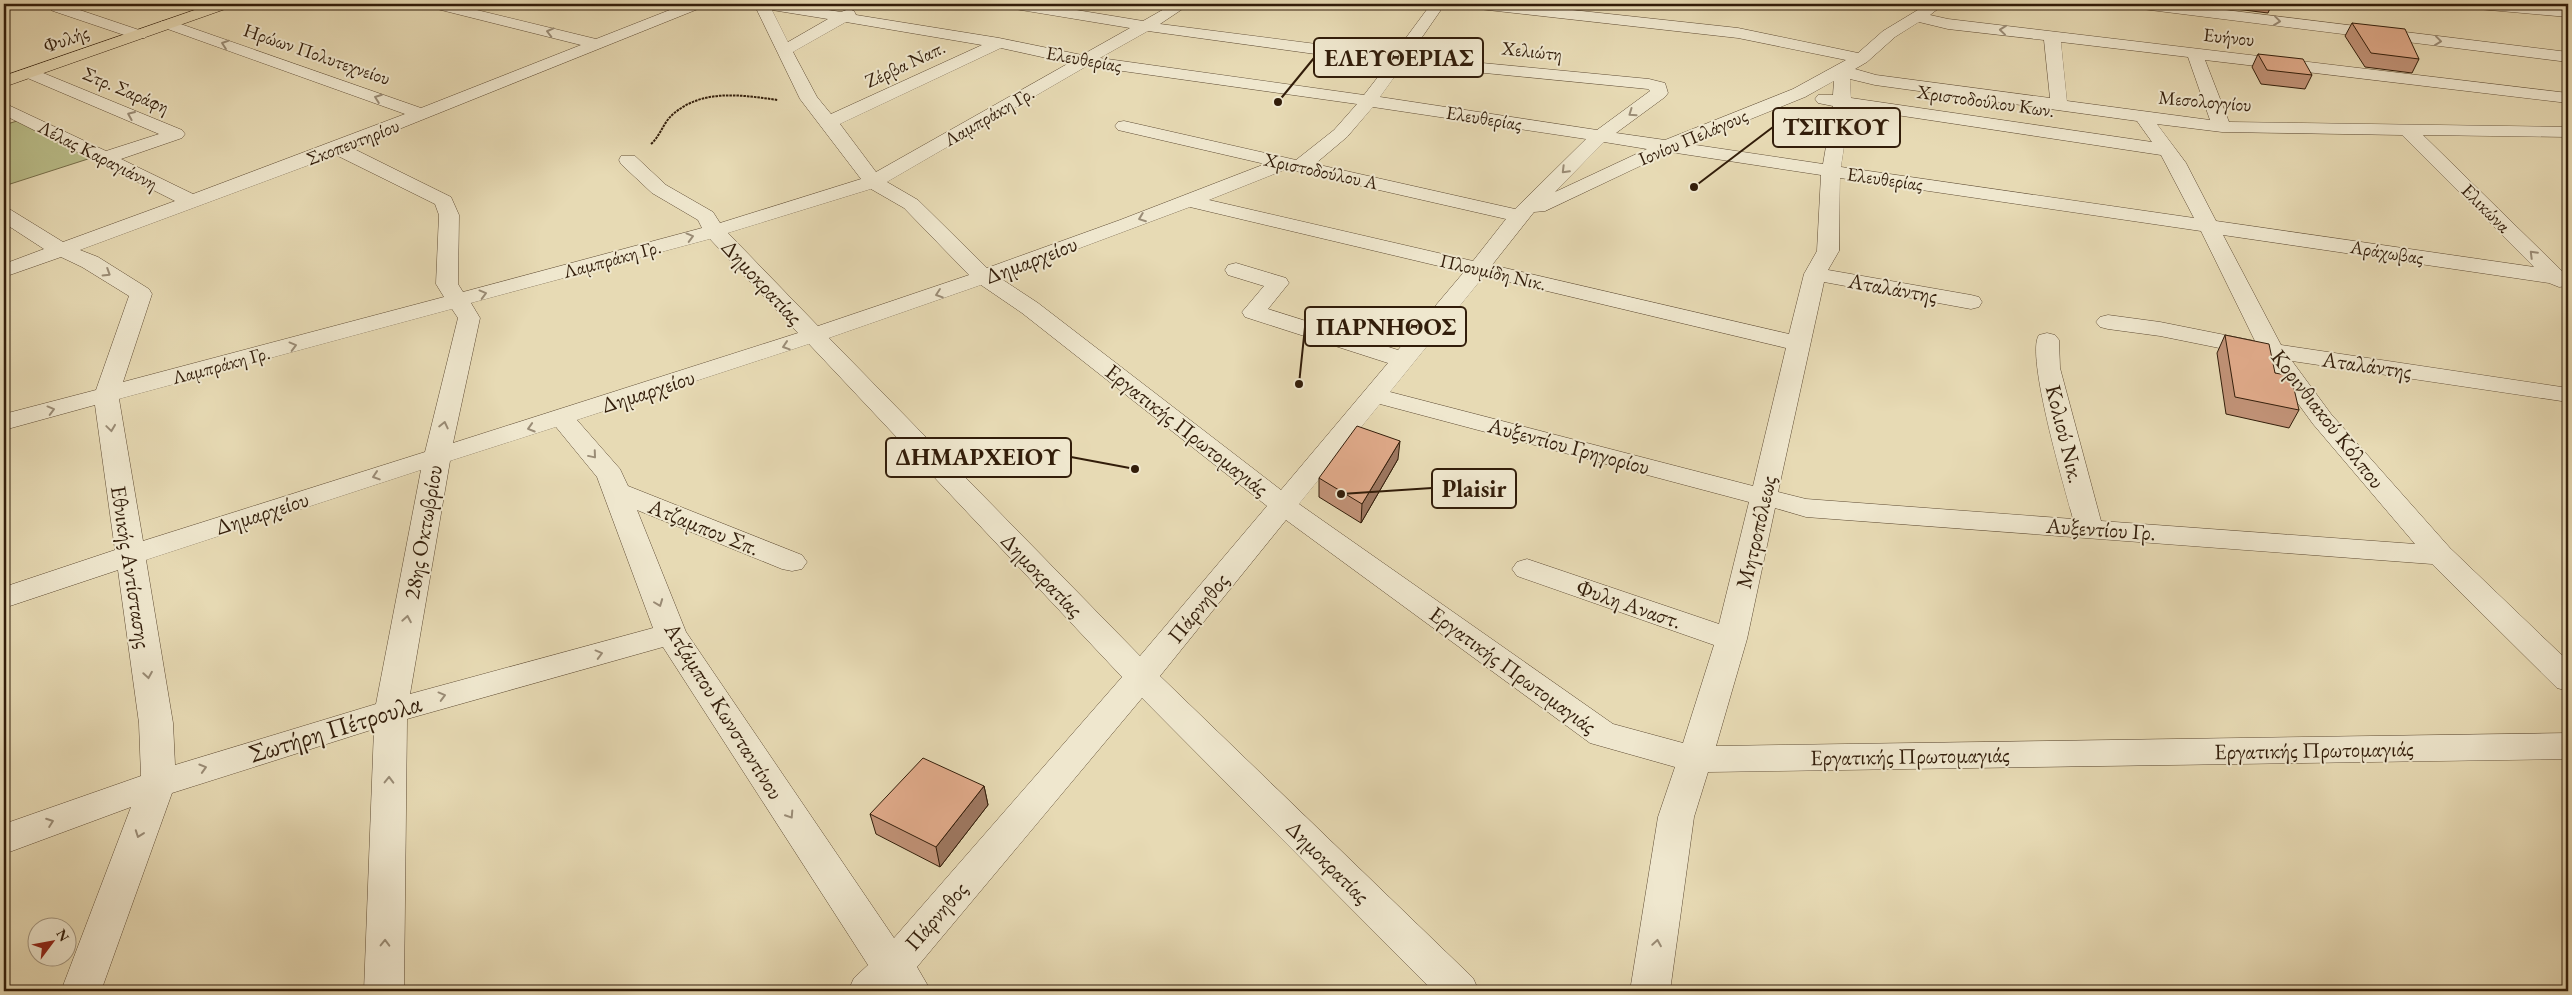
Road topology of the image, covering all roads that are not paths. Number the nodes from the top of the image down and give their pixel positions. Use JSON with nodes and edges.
{"nodes":[{"id":1,"x":52,"y":4,"type":"edge"},
{"id":2,"x":226,"y":4,"type":"edge"},
{"id":3,"x":434,"y":4,"type":"edge"},
{"id":4,"x":698,"y":4,"type":"edge"},
{"id":5,"x":763,"y":4,"type":"edge"},
{"id":6,"x":869,"y":4,"type":"edge"},
{"id":7,"x":1015,"y":4,"type":"edge"},
{"id":8,"x":1183,"y":4,"type":"edge"},
{"id":9,"x":1438,"y":4,"type":"edge"},
{"id":10,"x":1479,"y":4,"type":"edge"},
{"id":11,"x":1596,"y":4,"type":"edge"},
{"id":12,"x":1939,"y":4,"type":"edge"},
{"id":13,"x":2142,"y":4,"type":"edge"},
{"id":14,"x":2478,"y":4,"type":"edge"},
{"id":15,"x":1688,"y":11,"type":"dead end"},
{"id":16,"x":2313,"y":11,"type":"dead end"},
{"id":17,"x":2568,"y":12,"type":"edge"},
{"id":18,"x":1583,"y":15,"type":"junction"},
{"id":19,"x":842,"y":16,"type":"junction"},
{"id":20,"x":1916,"y":17,"type":"junction"},
{"id":21,"x":167,"y":24,"type":"junction"},
{"id":22,"x":1676,"y":24,"type":"junction"},
{"id":23,"x":1142,"y":27,"type":"junction"},
{"id":24,"x":2323,"y":27,"type":"junction"},
{"id":25,"x":139,"y":34,"type":"junction"},
{"id":26,"x":2052,"y":36,"type":"junction"},
{"id":27,"x":2337,"y":42,"type":"dead end"},
{"id":28,"x":1000,"y":43,"type":"junction"},
{"id":29,"x":597,"y":44,"type":"junction"},
{"id":30,"x":785,"y":50,"type":"junction"},
{"id":31,"x":2195,"y":55,"type":"junction"},
{"id":32,"x":2346,"y":57,"type":"dead end"},
{"id":33,"x":2568,"y":57,"type":"edge"},
{"id":34,"x":1398,"y":58,"type":"junction"},
{"id":35,"x":1861,"y":59,"type":"junction"},
{"id":36,"x":1085,"y":61,"type":"junction"},
{"id":37,"x":1842,"y":71,"type":"junction"},
{"id":38,"x":31,"y":72,"type":"junction"},
{"id":39,"x":2356,"y":72,"type":"junction"},
{"id":40,"x":4,"y":82,"type":"edge"},
{"id":41,"x":1659,"y":87,"type":"joint"},
{"id":42,"x":1799,"y":93,"type":"junction"},
{"id":43,"x":2568,"y":98,"type":"edge"},
{"id":44,"x":1370,"y":101,"type":"junction"},
{"id":45,"x":1842,"y":102,"type":"junction"},
{"id":46,"x":2060,"y":104,"type":"junction"},
{"id":47,"x":4,"y":108,"type":"edge"},
{"id":48,"x":424,"y":115,"type":"junction"},
{"id":49,"x":2143,"y":117,"type":"junction"},
{"id":50,"x":827,"y":123,"type":"junction"},
{"id":51,"x":1124,"y":126,"type":"dead end"},
{"id":52,"x":2222,"y":127,"type":"junction"},
{"id":53,"x":2406,"y":129,"type":"junction"},
{"id":54,"x":2568,"y":132,"type":"edge"},
{"id":55,"x":1600,"y":136,"type":"junction"},
{"id":56,"x":1670,"y":146,"type":"junction"},
{"id":57,"x":338,"y":148,"type":"junction"},
{"id":58,"x":2167,"y":150,"type":"junction"},
{"id":59,"x":105,"y":158,"type":"junction"},
{"id":60,"x":628,"y":160,"type":"road end"},
{"id":61,"x":1293,"y":164,"type":"junction"},
{"id":62,"x":1831,"y":171,"type":"junction"},
{"id":63,"x":872,"y":182,"type":"junction"},
{"id":64,"x":1188,"y":201,"type":"junction"},
{"id":65,"x":193,"y":202,"type":"junction"},
{"id":66,"x":4,"y":214,"type":"edge"},
{"id":67,"x":1519,"y":216,"type":"junction"},
{"id":68,"x":2206,"y":224,"type":"junction"},
{"id":69,"x":714,"y":231,"type":"junction"},
{"id":70,"x":59,"y":250,"type":"junction"},
{"id":71,"x":1479,"y":268,"type":"junction"},
{"id":72,"x":1236,"y":270,"type":"dead end"},
{"id":73,"x":4,"y":271,"type":"edge"},
{"id":74,"x":1815,"y":274,"type":"junction"},
{"id":75,"x":985,"y":278,"type":"junction"},
{"id":76,"x":2564,"y":281,"type":"edge"},
{"id":77,"x":459,"y":301,"type":"junction"},
{"id":78,"x":1971,"y":302,"type":"dead end"},
{"id":79,"x":2108,"y":322,"type":"dead end"},
{"id":80,"x":813,"y":337,"type":"junction"},
{"id":81,"x":2047,"y":340,"type":"dead end"},
{"id":82,"x":1797,"y":343,"type":"junction"},
{"id":83,"x":2272,"y":351,"type":"junction"},
{"id":84,"x":1404,"y":360,"type":"junction"},
{"id":85,"x":2568,"y":394,"type":"edge"},
{"id":86,"x":1374,"y":395,"type":"junction"},
{"id":87,"x":106,"y":396,"type":"junction"},
{"id":88,"x":562,"y":418,"type":"junction"},
{"id":89,"x":4,"y":422,"type":"edge"},
{"id":90,"x":437,"y":457,"type":"junction"},
{"id":91,"x":616,"y":491,"type":"junction"},
{"id":92,"x":1764,"y":498,"type":"junction"},
{"id":93,"x":1283,"y":505,"type":"junction"},
{"id":94,"x":2089,"y":528,"type":"junction"},
{"id":95,"x":129,"y":555,"type":"junction"},
{"id":96,"x":2440,"y":555,"type":"junction"},
{"id":97,"x":792,"y":562,"type":"dead end"},
{"id":98,"x":1527,"y":569,"type":"dead end"},
{"id":99,"x":4,"y":598,"type":"edge"},
{"id":100,"x":671,"y":634,"type":"junction"},
{"id":101,"x":1731,"y":639,"type":"junction"},
{"id":102,"x":1141,"y":678,"type":"junction"},
{"id":103,"x":2568,"y":680,"type":"edge"},
{"id":104,"x":391,"y":710,"type":"junction"},
{"id":105,"x":2568,"y":746,"type":"edge"},
{"id":106,"x":1695,"y":759,"type":"junction"},
{"id":107,"x":158,"y":782,"type":"junction"},
{"id":108,"x":4,"y":838,"type":"edge"},
{"id":109,"x":890,"y":984,"type":"edge"},
{"id":110,"x":81,"y":991,"type":"edge"},
{"id":111,"x":384,"y":991,"type":"edge"},
{"id":112,"x":1459,"y":991,"type":"edge"},
{"id":113,"x":1650,"y":991,"type":"edge"}],
"edges":[{"from":1,"to":25,"type":"street"},
{"from":2,"to":21,"type":"main road","name":"Φυλής"},
{"from":29,"to":3,"type":"street","one_way":true},
{"from":4,"to":29,"type":"street","name":"Σκοπευτηρίου"},
{"from":5,"to":19,"type":"street","name":"Ελευθερίας"},
{"from":5,"to":30,"type":"street","name":"Εργατικής Πρωτομαγιάς"},
{"from":6,"to":19,"type":"street"},
{"from":7,"to":23,"type":"street","name":"Χελιώτη"},
{"from":8,"to":23,"type":"street","name":"Λαμπράκη Γρ."},
{"from":9,"to":34,"type":"street","name":"Δημαρχείου"},
{"from":10,"to":18,"type":"street"},
{"from":11,"to":18,"type":"street"},
{"from":12,"to":20,"type":"street","name":"Ιονίου Πελάγους"},
{"from":13,"to":24,"type":"street","one_way":true},
{"from":14,"to":17,"type":"street"},
{"from":15,"to":22,"type":"street"},
{"from":16,"to":24,"type":"street"},
{"from":18,"to":22,"type":"street"},
{"from":19,"to":28,"type":"street","name":"Ελευθερίας"},
{"from":19,"to":30,"type":"street"},
{"from":26,"to":20,"type":"street","name":"Ευήνου","one_way":true},
{"from":20,"to":35,"type":"street","name":"Ιονίου Πελάγους"},
{"from":21,"to":25,"type":"main road","name":"Φυλής"},
{"from":48,"to":21,"type":"street","name":"Ηρώων Πολυτεχνείου","one_way":true},
{"from":22,"to":35,"type":"street"},
{"from":23,"to":34,"type":"street","name":"Χελιώτη"},
{"from":23,"to":36,"type":"street","name":"Λαμπράκη Γρ."},
{"from":24,"to":27,"type":"street"},
{"from":24,"to":33,"type":"street","one_way":true},
{"from":25,"to":38,"type":"main road","name":"Φυλής"},
{"from":26,"to":31,"type":"street","name":"Ευήνου"},
{"from":26,"to":46,"type":"street"},
{"from":28,"to":36,"type":"street","name":"Ελευθερίας"},
{"from":28,"to":50,"type":"street","name":"Ζέρβα Ναπ."},
{"from":29,"to":48,"type":"street","name":"Σκοπευτηρίου"},
{"from":30,"to":50,"type":"street","name":"Εργατικής Πρωτομαγιάς"},
{"from":31,"to":39,"type":"street","name":"Ευήνου"},
{"from":31,"to":52,"type":"street"},
{"from":32,"to":39,"type":"street"},
{"from":34,"to":41,"type":"street","name":"Χελιώτη"},
{"from":34,"to":44,"type":"street","name":"Δημαρχείου"},
{"from":35,"to":37,"type":"street","name":"Ιονίου Πελάγους"},
{"from":36,"to":44,"type":"street","name":"Ελευθερίας"},
{"from":36,"to":63,"type":"street","name":"Λαμπράκη Γρ."},
{"from":37,"to":42,"type":"street","name":"Ιονίου Πελάγους"},
{"from":37,"to":45,"type":"street","name":"Μητροπόλεως"},
{"from":37,"to":46,"type":"street","name":"Μεσολογγίου"},
{"from":38,"to":40,"type":"main road","name":"Φυλής"},
{"from":59,"to":38,"type":"street","name":"Στρ. Σαράφη","one_way":true},
{"from":39,"to":43,"type":"street","name":"Ευήνου"},
{"from":41,"to":55,"type":"street","name":"Πάρνηθος","one_way":true},
{"from":42,"to":45,"type":"street","name":"Χριστοδούλου Κων."},
{"from":42,"to":56,"type":"street","name":"Ιονίου Πελάγους"},
{"from":44,"to":55,"type":"street","name":"Ελευθερίας"},
{"from":44,"to":61,"type":"street","name":"Δημαρχείου"},
{"from":45,"to":58,"type":"street","name":"Χριστοδούλου Κων."},
{"from":45,"to":62,"type":"street","name":"Μητροπόλεως"},
{"from":46,"to":49,"type":"street","name":"Μεσολογγίου"},
{"from":47,"to":59,"type":"street","name":"Λέλας Καραγιάννη"},
{"from":48,"to":57,"type":"street","name":"Σκοπευτηρίου"},
{"from":49,"to":52,"type":"street","name":"Μεσολογγίου"},
{"from":49,"to":58,"type":"street","name":"Κορινθιακού Κόλπου"},
{"from":50,"to":63,"type":"street","name":"Εργατικής Πρωτομαγιάς"},
{"from":51,"to":61,"type":"street","name":"Χριστοδούλου Α"},
{"from":52,"to":53,"type":"street","name":"Μεσολογγίου"},
{"from":53,"to":54,"type":"street","name":"Μεσολογγίου"},
{"from":76,"to":53,"type":"street","name":"Ελικώνα","one_way":true},
{"from":55,"to":56,"type":"street","name":"Ελευθερίας"},
{"from":55,"to":67,"type":"street","name":"Πάρνηθος","one_way":true},
{"from":56,"to":62,"type":"street","name":"Ελευθερίας"},
{"from":56,"to":67,"type":"street","name":"Ιονίου Πελάγους"},
{"from":57,"to":65,"type":"street","name":"Σκοπευτηρίου"},
{"from":57,"to":77,"type":"street","name":"28ης Οκτωβρίου"},
{"from":58,"to":68,"type":"street","name":"Κορινθιακού Κόλπου"},
{"from":59,"to":65,"type":"street","name":"Λέλας Καραγιάννη"},
{"from":60,"to":69,"type":"street","name":"Δημοκρατίας"},
{"from":61,"to":64,"type":"street","name":"Δημαρχείου"},
{"from":61,"to":67,"type":"street","name":"Χριστοδούλου Α"},
{"from":62,"to":68,"type":"street","name":"Ελευθερίας"},
{"from":62,"to":74,"type":"street","name":"Μητροπόλεως"},
{"from":63,"to":69,"type":"street","name":"Λαμπράκη Γρ."},
{"from":63,"to":75,"type":"street","name":"Εργατικής Πρωτομαγιάς"},
{"from":64,"to":71,"type":"street","name":"Πλουμίδη Νικ."},
{"from":64,"to":75,"type":"street","name":"Δημαρχείου","one_way":true},
{"from":65,"to":70,"type":"street","name":"Σκοπευτηρίου"},
{"from":66,"to":70,"type":"street","name":"Εθνικής Αντίστασης"},
{"from":67,"to":71,"type":"street","name":"Πάρνηθος"},
{"from":68,"to":76,"type":"street","name":"Αράχωβας"},
{"from":68,"to":83,"type":"street","name":"Κορινθιακού Κόλπου"},
{"from":77,"to":69,"type":"street","name":"Λαμπράκη Γρ.","one_way":true},
{"from":69,"to":80,"type":"street","name":"Δημοκρατίας"},
{"from":70,"to":73,"type":"street","name":"Σκοπευτηρίου"},
{"from":70,"to":87,"type":"street","name":"Εθνικής Αντίστασης","one_way":true},
{"from":71,"to":82,"type":"street","name":"Πλουμίδη Νικ."},
{"from":71,"to":84,"type":"street","name":"Πάρνηθος"},
{"from":72,"to":84,"type":"street"},
{"from":74,"to":78,"type":"street","name":"Αταλάντης"},
{"from":74,"to":82,"type":"street","name":"Μητροπόλεως"},
{"from":75,"to":80,"type":"street","name":"Δημαρχείου","one_way":true},
{"from":75,"to":93,"type":"street","name":"Εργατικής Πρωτομαγιάς"},
{"from":87,"to":77,"type":"street","name":"Λαμπράκη Γρ.","one_way":true},
{"from":90,"to":77,"type":"street","name":"28ης Οκτωβρίου","one_way":true},
{"from":79,"to":83,"type":"street","name":"Αταλάντης"},
{"from":80,"to":88,"type":"street","name":"Δημαρχείου","one_way":true},
{"from":80,"to":102,"type":"street","name":"Δημοκρατίας"},
{"from":81,"to":94,"type":"street","name":"Κολιού Νικ."},
{"from":82,"to":92,"type":"street","name":"Μητροπόλεως"},
{"from":83,"to":85,"type":"street","name":"Αταλάντης"},
{"from":83,"to":96,"type":"street","name":"Κορινθιακού Κόλπου"},
{"from":84,"to":86,"type":"street","name":"Πάρνηθος"},
{"from":86,"to":92,"type":"street","name":"Αυξεντίου Γρηγορίου"},
{"from":86,"to":93,"type":"street","name":"Πάρνηθος"},
{"from":89,"to":87,"type":"street","name":"Λαμπράκη Γρ.","one_way":true},
{"from":87,"to":95,"type":"street","name":"Εθνικής Αντίστασης","one_way":true},
{"from":88,"to":90,"type":"street","name":"Δημαρχείου","one_way":true},
{"from":88,"to":91,"type":"street","name":"Ατζάμπου Κωνσταντίνου","one_way":true},
{"from":90,"to":95,"type":"street","name":"Δημαρχείου","one_way":true},
{"from":104,"to":90,"type":"street","name":"28ης Οκτωβρίου","one_way":true},
{"from":91,"to":97,"type":"street","name":"Ατζαμπου Σπ."},
{"from":91,"to":100,"type":"street","name":"Ατζάμπου Κωνσταντίνου","one_way":true},
{"from":92,"to":94,"type":"street","name":"Αυξεντίου Γρ."},
{"from":92,"to":101,"type":"street","name":"Μητροπόλεως"},
{"from":93,"to":102,"type":"street","name":"Πάρνηθος"},
{"from":93,"to":106,"type":"street","name":"Εργατικής Πρωτομαγιάς"},
{"from":94,"to":96,"type":"street","name":"Αυξεντίου Γρ."},
{"from":95,"to":99,"type":"street","name":"Δημαρχείου"},
{"from":95,"to":107,"type":"street","name":"Εθνικής Αντίστασης","one_way":true},
{"from":96,"to":103,"type":"street","name":"Κορινθιακού Κόλπου"},
{"from":98,"to":101,"type":"street","name":"Φυλη Αναστ."},
{"from":104,"to":100,"type":"street","name":"Σωτήρη Πέτρουλα","one_way":true},
{"from":100,"to":109,"type":"street","name":"Ατζάμπου Κωνσταντίνου","one_way":true},
{"from":101,"to":106,"type":"street","name":"Μητροπόλεως"},
{"from":102,"to":109,"type":"street","name":"Πάρνηθος"},
{"from":102,"to":112,"type":"street","name":"Δημοκρατίας"},
{"from":107,"to":104,"type":"street","name":"Σωτήρη Πέτρουλα","one_way":true},
{"from":111,"to":104,"type":"street","name":"28ης Οκτωβρίου","one_way":true},
{"from":105,"to":106,"type":"street","name":"Εργατικής Πρωτομαγιάς"},
{"from":113,"to":106,"type":"street","name":"Μητροπόλεως","one_way":true},
{"from":108,"to":107,"type":"street","name":"Σωτήρη Πέτρουλα","one_way":true},
{"from":107,"to":110,"type":"street","name":"Εθνικής Αντίστασης","one_way":true}]}
